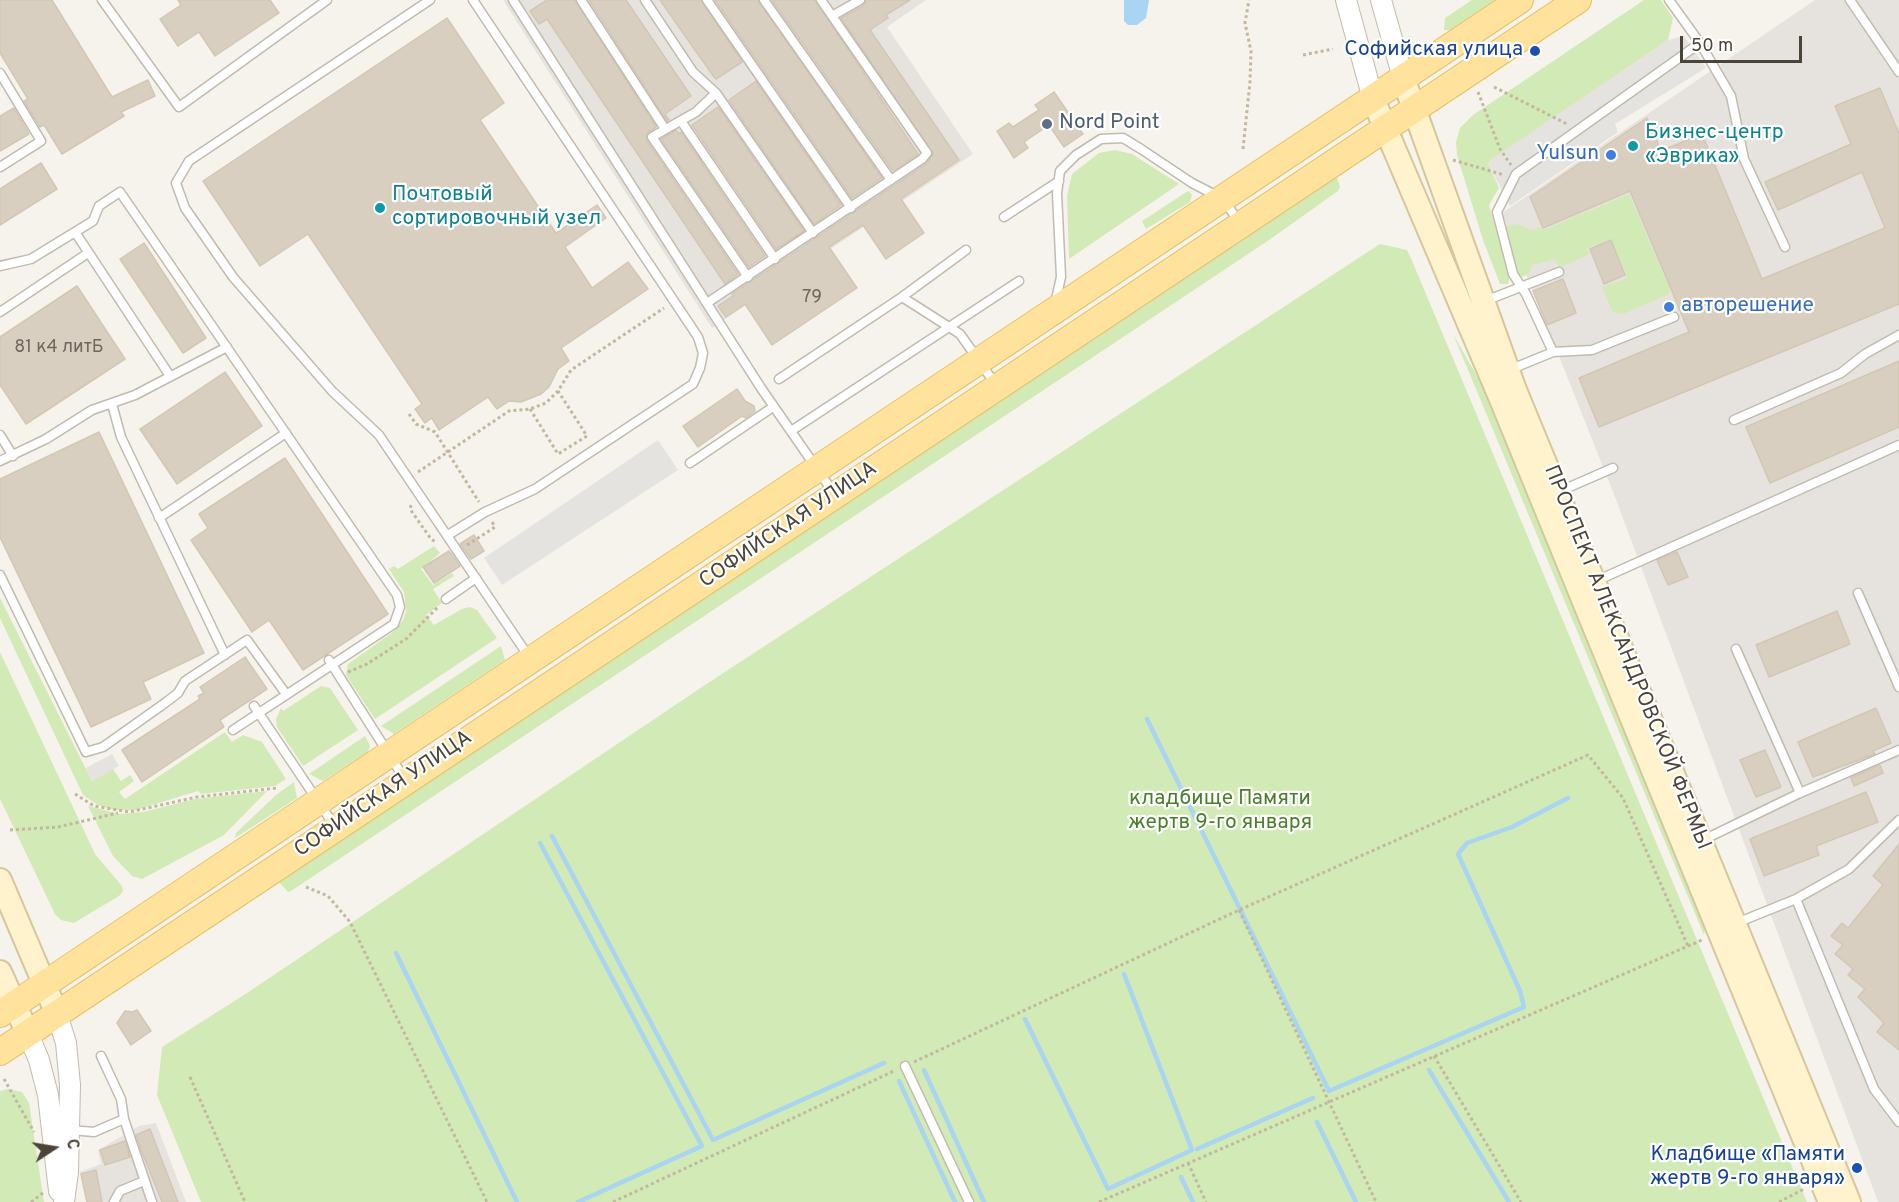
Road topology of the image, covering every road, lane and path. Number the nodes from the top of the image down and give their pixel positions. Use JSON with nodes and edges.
{"nodes":[{"id":1,"x":102,"y":0,"type":"edge"},
{"id":2,"x":309,"y":0,"type":"edge"},
{"id":3,"x":327,"y":0,"type":"edge"},
{"id":4,"x":430,"y":0,"type":"edge"},
{"id":5,"x":474,"y":0,"type":"edge"},
{"id":6,"x":513,"y":0,"type":"edge"},
{"id":7,"x":581,"y":0,"type":"edge"},
{"id":8,"x":645,"y":0,"type":"edge"},
{"id":9,"x":707,"y":0,"type":"edge"},
{"id":10,"x":764,"y":0,"type":"edge"},
{"id":11,"x":821,"y":0,"type":"edge"},
{"id":12,"x":860,"y":0,"type":"edge"},
{"id":13,"x":1249,"y":0,"type":"edge"},
{"id":14,"x":1346,"y":0,"type":"edge"},
{"id":15,"x":1381,"y":0,"type":"edge"},
{"id":16,"x":1520,"y":0,"type":"edge"},
{"id":17,"x":1578,"y":0,"type":"edge"},
{"id":18,"x":1670,"y":0,"type":"edge"},
{"id":19,"x":1850,"y":0,"type":"edge"},
{"id":20,"x":315,"y":9,"type":"junction"},
{"id":21,"x":832,"y":16,"type":"junction"},
{"id":22,"x":1700,"y":43,"type":"junction"},
{"id":23,"x":1334,"y":49,"type":"dead end"},
{"id":24,"x":1303,"y":55,"type":"dead end"},
{"id":25,"x":1899,"y":72,"type":"edge"},
{"id":26,"x":0,"y":73,"type":"edge"},
{"id":27,"x":1403,"y":78,"type":"junction"},
{"id":28,"x":1494,"y":87,"type":"dead end"},
{"id":29,"x":716,"y":93,"type":"junction"},
{"id":30,"x":1480,"y":95,"type":"dead end"},
{"id":31,"x":1373,"y":99,"type":"junction"},
{"id":32,"x":1413,"y":109,"type":"junction"},
{"id":33,"x":681,"y":121,"type":"junction"},
{"id":34,"x":1386,"y":128,"type":"junction"},
{"id":35,"x":665,"y":129,"type":"junction"},
{"id":36,"x":1578,"y":130,"type":"junction"},
{"id":37,"x":1243,"y":149,"type":"dead end"},
{"id":38,"x":1451,"y":159,"type":"dead end"},
{"id":39,"x":0,"y":167,"type":"edge"},
{"id":40,"x":1515,"y":176,"type":"junction"},
{"id":41,"x":891,"y":180,"type":"junction"},
{"id":42,"x":1059,"y":181,"type":"junction"},
{"id":43,"x":1223,"y":199,"type":"junction"},
{"id":44,"x":851,"y":208,"type":"junction"},
{"id":45,"x":1004,"y":217,"type":"dead end"},
{"id":46,"x":1241,"y":224,"type":"junction"},
{"id":47,"x":75,"y":232,"type":"junction"},
{"id":48,"x":813,"y":233,"type":"junction"},
{"id":49,"x":1785,"y":247,"type":"dead end"},
{"id":50,"x":966,"y":250,"type":"dead end"},
{"id":51,"x":88,"y":253,"type":"junction"},
{"id":52,"x":775,"y":260,"type":"junction"},
{"id":53,"x":0,"y":266,"type":"edge"},
{"id":54,"x":1559,"y":272,"type":"dead end"},
{"id":55,"x":748,"y":277,"type":"junction"},
{"id":56,"x":1019,"y":281,"type":"dead end"},
{"id":57,"x":1521,"y":287,"type":"junction"},
{"id":58,"x":902,"y":297,"type":"junction"},
{"id":59,"x":673,"y":302,"type":"junction"},
{"id":60,"x":1485,"y":302,"type":"junction"},
{"id":61,"x":707,"y":303,"type":"junction"},
{"id":62,"x":0,"y":312,"type":"edge"},
{"id":63,"x":1053,"y":313,"type":"junction"},
{"id":64,"x":1674,"y":317,"type":"dead end"},
{"id":65,"x":948,"y":328,"type":"junction"},
{"id":66,"x":1899,"y":335,"type":"edge"},
{"id":67,"x":227,"y":347,"type":"junction"},
{"id":68,"x":1553,"y":352,"type":"junction"},
{"id":69,"x":980,"y":362,"type":"junction"},
{"id":70,"x":1508,"y":370,"type":"junction"},
{"id":71,"x":170,"y":376,"type":"junction"},
{"id":72,"x":779,"y":379,"type":"dead end"},
{"id":73,"x":997,"y":387,"type":"junction"},
{"id":74,"x":558,"y":391,"type":"junction"},
{"id":75,"x":112,"y":404,"type":"junction"},
{"id":76,"x":773,"y":406,"type":"junction"},
{"id":77,"x":530,"y":409,"type":"junction"},
{"id":78,"x":409,"y":414,"type":"dead end"},
{"id":79,"x":1734,"y":420,"type":"dead end"},
{"id":80,"x":791,"y":431,"type":"junction"},
{"id":81,"x":286,"y":433,"type":"junction"},
{"id":82,"x":0,"y":435,"type":"edge"},
{"id":83,"x":1899,"y":445,"type":"edge"},
{"id":84,"x":447,"y":452,"type":"junction"},
{"id":85,"x":13,"y":456,"type":"junction"},
{"id":86,"x":0,"y":461,"type":"edge"},
{"id":87,"x":690,"y":463,"type":"dead end"},
{"id":88,"x":818,"y":468,"type":"junction"},
{"id":89,"x":1613,"y":468,"type":"dead end"},
{"id":90,"x":415,"y":486,"type":"junction"},
{"id":91,"x":1558,"y":492,"type":"junction"},
{"id":92,"x":835,"y":495,"type":"junction"},
{"id":93,"x":485,"y":512,"type":"junction"},
{"id":94,"x":159,"y":518,"type":"junction"},
{"id":95,"x":448,"y":535,"type":"junction"},
{"id":96,"x":443,"y":551,"type":"dead end"},
{"id":97,"x":458,"y":551,"type":"junction"},
{"id":98,"x":0,"y":575,"type":"edge"},
{"id":99,"x":476,"y":578,"type":"junction"},
{"id":100,"x":1594,"y":582,"type":"junction"},
{"id":101,"x":1858,"y":593,"type":"dead end"},
{"id":102,"x":446,"y":599,"type":"joint"},
{"id":103,"x":1736,"y":649,"type":"dead end"},
{"id":104,"x":225,"y":655,"type":"junction"},
{"id":105,"x":531,"y":660,"type":"junction"},
{"id":106,"x":331,"y":663,"type":"junction"},
{"id":107,"x":1896,"y":671,"type":"edge"},
{"id":108,"x":338,"y":676,"type":"junction"},
{"id":109,"x":1899,"y":687,"type":"edge"},
{"id":110,"x":286,"y":694,"type":"junction"},
{"id":111,"x":256,"y":710,"type":"junction"},
{"id":112,"x":233,"y":730,"type":"dead end"},
{"id":113,"x":1899,"y":750,"type":"edge"},
{"id":114,"x":389,"y":755,"type":"junction"},
{"id":115,"x":406,"y":780,"type":"junction"},
{"id":116,"x":277,"y":788,"type":"dead end"},
{"id":117,"x":1800,"y":793,"type":"junction"},
{"id":118,"x":75,"y":794,"type":"dead end"},
{"id":119,"x":319,"y":802,"type":"junction"},
{"id":120,"x":120,"y":812,"type":"junction"},
{"id":121,"x":1899,"y":820,"type":"edge"},
{"id":122,"x":335,"y":827,"type":"junction"},
{"id":123,"x":10,"y":830,"type":"dead end"},
{"id":124,"x":1701,"y":841,"type":"junction"},
{"id":125,"x":0,"y":880,"type":"edge"},
{"id":126,"x":306,"y":886,"type":"dead end"},
{"id":127,"x":1796,"y":899,"type":"junction"},
{"id":128,"x":1239,"y":910,"type":"junction"},
{"id":129,"x":1718,"y":931,"type":"junction"},
{"id":130,"x":1688,"y":946,"type":"junction"},
{"id":131,"x":0,"y":972,"type":"edge"},
{"id":132,"x":45,"y":984,"type":"junction"},
{"id":133,"x":7,"y":1010,"type":"edge"},
{"id":134,"x":57,"y":1014,"type":"junction"},
{"id":135,"x":28,"y":1034,"type":"junction"},
{"id":136,"x":0,"y":1052,"type":"edge"},
{"id":137,"x":101,"y":1056,"type":"dead end"},
{"id":138,"x":1434,"y":1056,"type":"junction"},
{"id":139,"x":905,"y":1065,"type":"junction"},
{"id":140,"x":190,"y":1077,"type":"dead end"},
{"id":141,"x":4,"y":1079,"type":"dead end"},
{"id":142,"x":1327,"y":1102,"type":"junction"},
{"id":143,"x":124,"y":1119,"type":"junction"},
{"id":144,"x":1899,"y":1122,"type":"edge"},
{"id":145,"x":54,"y":1134,"type":"junction"},
{"id":146,"x":1188,"y":1163,"type":"junction"},
{"id":147,"x":144,"y":1181,"type":"junction"},
{"id":148,"x":47,"y":1187,"type":"dead end"},
{"id":149,"x":1802,"y":1190,"type":"dead end"},
{"id":150,"x":31,"y":1202,"type":"edge"},
{"id":151,"x":63,"y":1202,"type":"edge"},
{"id":152,"x":114,"y":1202,"type":"edge"},
{"id":153,"x":152,"y":1202,"type":"edge"},
{"id":154,"x":246,"y":1202,"type":"edge"},
{"id":155,"x":487,"y":1202,"type":"edge"},
{"id":156,"x":613,"y":1202,"type":"edge"},
{"id":157,"x":969,"y":1202,"type":"edge"},
{"id":158,"x":1099,"y":1202,"type":"edge"},
{"id":159,"x":1206,"y":1202,"type":"edge"},
{"id":160,"x":1376,"y":1202,"type":"edge"},
{"id":161,"x":1521,"y":1202,"type":"edge"},
{"id":162,"x":1779,"y":1202,"type":"edge"},
{"id":163,"x":1830,"y":1202,"type":"edge"},
{"id":164,"x":1849,"y":1202,"type":"edge"}],
"edges":[{"from":1,"to":20,"type":"lane"},
{"from":2,"to":20,"type":"lane"},
{"from":3,"to":20,"type":"lane"},
{"from":4,"to":90,"type":"lane"},
{"from":5,"to":59,"type":"lane"},
{"from":6,"to":61,"type":"lane"},
{"from":7,"to":35,"type":"lane"},
{"from":8,"to":29,"type":"lane"},
{"from":9,"to":44,"type":"lane"},
{"from":10,"to":41,"type":"lane"},
{"from":11,"to":21,"type":"lane"},
{"from":12,"to":21,"type":"lane"},
{"from":13,"to":37,"type":"path"},
{"from":14,"to":31,"type":"street"},
{"from":15,"to":27,"type":"street"},
{"from":16,"to":27,"type":"main road","name":"СОФИЙСКАЯ УЛИЦА"},
{"from":17,"to":32,"type":"main road","name":"СОФИЙСКАЯ УЛИЦА"},
{"from":18,"to":22,"type":"lane"},
{"from":19,"to":25,"type":"lane"},
{"from":21,"to":41,"type":"lane"},
{"from":22,"to":36,"type":"lane"},
{"from":22,"to":49,"type":"lane"},
{"from":23,"to":24,"type":"path"},
{"from":26,"to":39,"type":"lane"},
{"from":27,"to":31,"type":"main road","name":"СОФИЙСКАЯ УЛИЦА"},
{"from":27,"to":32,"type":"main road","name":"ПРОСПЕКТ АЛЕКСАНДРОВСКОЙ ФЕРМЫ"},
{"from":28,"to":36,"type":"path"},
{"from":29,"to":33,"type":"lane"},
{"from":29,"to":48,"type":"lane"},
{"from":30,"to":40,"type":"path"},
{"from":31,"to":34,"type":"main road","name":"ПРОСПЕКТ АЛЕКСАНДРОВСКОЙ ФЕРМЫ"},
{"from":31,"to":43,"type":"main road","name":"СОФИЙСКАЯ УЛИЦА"},
{"from":32,"to":34,"type":"main road","name":"СОФИЙСКАЯ УЛИЦА"},
{"from":32,"to":60,"type":"main road","name":"ПРОСПЕКТ АЛЕКСАНДРОВСКОЙ ФЕРМЫ"},
{"from":33,"to":35,"type":"lane"},
{"from":33,"to":52,"type":"lane"},
{"from":34,"to":46,"type":"main road","name":"СОФИЙСКАЯ УЛИЦА"},
{"from":34,"to":129,"type":"main road","name":"ПРОСПЕКТ АЛЕКСАНДРОВСКОЙ ФЕРМЫ"},
{"from":35,"to":55,"type":"lane"},
{"from":36,"to":40,"type":"lane"},
{"from":38,"to":40,"type":"path"},
{"from":40,"to":57,"type":"lane"},
{"from":41,"to":44,"type":"lane"},
{"from":42,"to":43,"type":"lane"},
{"from":42,"to":45,"type":"lane"},
{"from":42,"to":63,"type":"lane"},
{"from":43,"to":46,"type":"lane"},
{"from":43,"to":63,"type":"main road","name":"СОФИЙСКАЯ УЛИЦА"},
{"from":44,"to":48,"type":"lane"},
{"from":46,"to":73,"type":"main road","name":"СОФИЙСКАЯ УЛИЦА"},
{"from":47,"to":51,"type":"lane"},
{"from":47,"to":53,"type":"lane"},
{"from":47,"to":67,"type":"lane"},
{"from":48,"to":52,"type":"lane"},
{"from":50,"to":58,"type":"lane"},
{"from":51,"to":62,"type":"lane"},
{"from":51,"to":71,"type":"lane"},
{"from":52,"to":55,"type":"lane"},
{"from":54,"to":57,"type":"lane"},
{"from":55,"to":61,"type":"lane"},
{"from":56,"to":65,"type":"lane"},
{"from":57,"to":60,"type":"lane"},
{"from":57,"to":68,"type":"lane"},
{"from":58,"to":65,"type":"lane"},
{"from":58,"to":72,"type":"lane"},
{"from":59,"to":74,"type":"path"},
{"from":59,"to":93,"type":"lane"},
{"from":60,"to":70,"type":"main road","name":"ПРОСПЕКТ АЛЕКСАНДРОВСКОЙ ФЕРМЫ"},
{"from":61,"to":76,"type":"lane"},
{"from":63,"to":69,"type":"main road","name":"СОФИЙСКАЯ УЛИЦА"},
{"from":64,"to":68,"type":"lane"},
{"from":65,"to":69,"type":"lane"},
{"from":65,"to":80,"type":"lane"},
{"from":66,"to":79,"type":"lane"},
{"from":67,"to":71,"type":"lane"},
{"from":67,"to":81,"type":"lane"},
{"from":68,"to":70,"type":"lane"},
{"from":69,"to":73,"type":"lane"},
{"from":69,"to":88,"type":"main road","name":"СОФИЙСКАЯ УЛИЦА"},
{"from":70,"to":91,"type":"main road","name":"ПРОСПЕКТ АЛЕКСАНДРОВСКОЙ ФЕРМЫ"},
{"from":71,"to":75,"type":"lane"},
{"from":73,"to":92,"type":"main road","name":"СОФИЙСКАЯ УЛИЦА"},
{"from":74,"to":77,"type":"path"},
{"from":74,"to":77,"type":"path"},
{"from":75,"to":85,"type":"lane"},
{"from":75,"to":94,"type":"lane"},
{"from":76,"to":80,"type":"lane"},
{"from":76,"to":87,"type":"lane"},
{"from":77,"to":84,"type":"path"},
{"from":78,"to":84,"type":"path"},
{"from":80,"to":88,"type":"lane"},
{"from":81,"to":94,"type":"lane"},
{"from":81,"to":106,"type":"lane"},
{"from":82,"to":85,"type":"lane"},
{"from":83,"to":100,"type":"lane"},
{"from":84,"to":90,"type":"path"},
{"from":84,"to":93,"type":"path"},
{"from":85,"to":86,"type":"lane"},
{"from":88,"to":92,"type":"lane"},
{"from":88,"to":105,"type":"main road","name":"СОФИЙСКАЯ УЛИЦА"},
{"from":89,"to":91,"type":"lane"},
{"from":90,"to":95,"type":"lane"},
{"from":90,"to":96,"type":"path"},
{"from":91,"to":100,"type":"main road","name":"ПРОСПЕКТ АЛЕКСАНДРОВСКОЙ ФЕРМЫ"},
{"from":92,"to":115,"type":"main road","name":"СОФИЙСКАЯ УЛИЦА"},
{"from":93,"to":95,"type":"lane"},
{"from":93,"to":97,"type":"path"},
{"from":94,"to":104,"type":"lane"},
{"from":95,"to":97,"type":"lane"},
{"from":97,"to":99,"type":"lane"},
{"from":98,"to":104,"type":"lane"},
{"from":99,"to":102,"type":"lane"},
{"from":99,"to":105,"type":"lane"},
{"from":100,"to":124,"type":"main road","name":"ПРОСПЕКТ АЛЕКСАНДРОВСКОЙ ФЕРМЫ"},
{"from":101,"to":107,"type":"lane"},
{"from":102,"to":108,"type":"path"},
{"from":103,"to":117,"type":"lane"},
{"from":104,"to":110,"type":"lane"},
{"from":105,"to":114,"type":"main road","name":"СОФИЙСКАЯ УЛИЦА"},
{"from":106,"to":108,"type":"lane"},
{"from":106,"to":110,"type":"lane"},
{"from":107,"to":109,"type":"lane"},
{"from":108,"to":114,"type":"lane"},
{"from":110,"to":111,"type":"lane"},
{"from":111,"to":112,"type":"lane"},
{"from":111,"to":119,"type":"lane"},
{"from":113,"to":117,"type":"lane"},
{"from":114,"to":115,"type":"lane"},
{"from":114,"to":119,"type":"main road","name":"СОФИЙСКАЯ УЛИЦА"},
{"from":115,"to":122,"type":"main road","name":"СОФИЙСКАЯ УЛИЦА"},
{"from":116,"to":120,"type":"path"},
{"from":117,"to":124,"type":"lane"},
{"from":118,"to":120,"type":"path"},
{"from":119,"to":122,"type":"lane"},
{"from":119,"to":132,"type":"main road","name":"СОФИЙСКАЯ УЛИЦА"},
{"from":120,"to":123,"type":"path"},
{"from":121,"to":127,"type":"lane"},
{"from":122,"to":134,"type":"main road","name":"СОФИЙСКАЯ УЛИЦА"},
{"from":124,"to":129,"type":"main road","name":"ПРОСПЕКТ АЛЕКСАНДРОВСКОЙ ФЕРМЫ"},
{"from":125,"to":132,"type":"main road"},
{"from":126,"to":155,"type":"path"},
{"from":127,"to":129,"type":"lane"},
{"from":127,"to":144,"type":"lane"},
{"from":128,"to":130,"type":"path"},
{"from":128,"to":139,"type":"path"},
{"from":128,"to":142,"type":"path"},
{"from":129,"to":130,"type":"path"},
{"from":129,"to":163,"type":"main road","name":"ПРОСПЕКТ АЛЕКСАНДРОВСКОЙ ФЕРМЫ"},
{"from":129,"to":164,"type":"main road","name":"ПРОСПЕКТ АЛЕКСАНДРОВСКОЙ ФЕРМЫ"},
{"from":130,"to":138,"type":"path"},
{"from":131,"to":133,"type":"main road"},
{"from":132,"to":133,"type":"main road","name":"СОФИЙСКАЯ УЛИЦА"},
{"from":132,"to":134,"type":"main road"},
{"from":133,"to":135,"type":"main road"},
{"from":134,"to":135,"type":"main road","name":"СОФИЙСКАЯ УЛИЦА"},
{"from":134,"to":145,"type":"street"},
{"from":135,"to":136,"type":"main road","name":"СОФИЙСКАЯ УЛИЦА"},
{"from":135,"to":145,"type":"street"},
{"from":137,"to":143,"type":"lane"},
{"from":138,"to":142,"type":"path"},
{"from":138,"to":161,"type":"path"},
{"from":139,"to":156,"type":"path"},
{"from":139,"to":157,"type":"lane"},
{"from":140,"to":154,"type":"path"},
{"from":141,"to":145,"type":"path"},
{"from":142,"to":146,"type":"path"},
{"from":142,"to":160,"type":"path"},
{"from":143,"to":145,"type":"lane"},
{"from":143,"to":147,"type":"lane"},
{"from":145,"to":151,"type":"street"},
{"from":146,"to":158,"type":"path"},
{"from":146,"to":159,"type":"path"},
{"from":147,"to":152,"type":"lane"},
{"from":147,"to":153,"type":"lane"},
{"from":148,"to":150,"type":"path"},
{"from":149,"to":162,"type":"path"}]}
